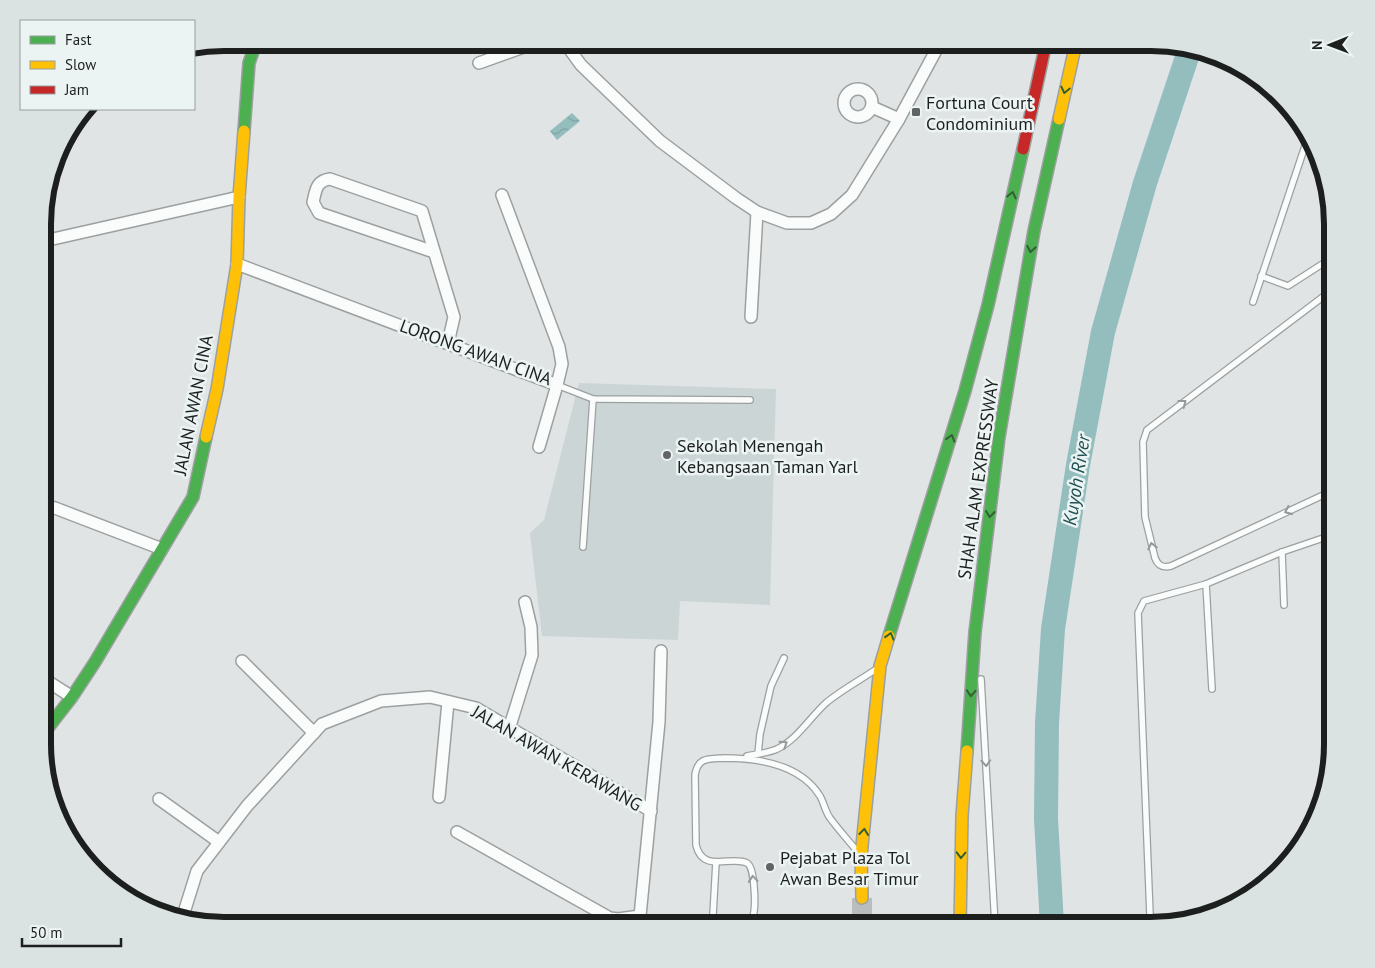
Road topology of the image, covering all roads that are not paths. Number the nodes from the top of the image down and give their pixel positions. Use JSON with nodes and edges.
{"nodes":[{"id":1,"x":253,"y":52,"type":"edge"},
{"id":2,"x":510,"y":52,"type":"edge"},
{"id":3,"x":572,"y":52,"type":"edge"},
{"id":4,"x":935,"y":52,"type":"edge"},
{"id":5,"x":1044,"y":52,"type":"edge"},
{"id":6,"x":1074,"y":52,"type":"edge"},
{"id":7,"x":479,"y":63,"type":"dead end"},
{"id":8,"x":872,"y":107,"type":"dead end"},
{"id":9,"x":899,"y":119,"type":"junction"},
{"id":10,"x":1305,"y":146,"type":"edge"},
{"id":11,"x":502,"y":195,"type":"dead end"},
{"id":12,"x":239,"y":197,"type":"junction"},
{"id":13,"x":757,"y":212,"type":"junction"},
{"id":14,"x":51,"y":239,"type":"edge"},
{"id":15,"x":434,"y":252,"type":"junction"},
{"id":16,"x":237,"y":264,"type":"junction"},
{"id":17,"x":1323,"y":264,"type":"edge"},
{"id":18,"x":1261,"y":276,"type":"junction"},
{"id":19,"x":1323,"y":297,"type":"edge"},
{"id":20,"x":1253,"y":302,"type":"dead end"},
{"id":21,"x":751,"y":317,"type":"dead end"},
{"id":22,"x":448,"y":343,"type":"junction"},
{"id":23,"x":557,"y":385,"type":"junction"},
{"id":24,"x":593,"y":399,"type":"junction"},
{"id":25,"x":750,"y":400,"type":"dead end"},
{"id":26,"x":538,"y":447,"type":"dead end"},
{"id":27,"x":1323,"y":495,"type":"edge"},
{"id":28,"x":52,"y":507,"type":"edge"},
{"id":29,"x":1323,"y":538,"type":"edge"},
{"id":30,"x":583,"y":546,"type":"dead end"},
{"id":31,"x":162,"y":549,"type":"junction"},
{"id":32,"x":1282,"y":552,"type":"junction"},
{"id":33,"x":1206,"y":584,"type":"junction"},
{"id":34,"x":525,"y":602,"type":"dead end"},
{"id":35,"x":1284,"y":605,"type":"dead end"},
{"id":36,"x":978,"y":609,"type":"junction"},
{"id":37,"x":660,"y":652,"type":"dead end"},
{"id":38,"x":980,"y":655,"type":"dead end"},
{"id":39,"x":784,"y":658,"type":"dead end"},
{"id":40,"x":242,"y":661,"type":"dead end"},
{"id":41,"x":880,"y":666,"type":"junction"},
{"id":42,"x":981,"y":673,"type":"dead end"},
{"id":43,"x":52,"y":685,"type":"edge"},
{"id":44,"x":1212,"y":689,"type":"dead end"},
{"id":45,"x":72,"y":697,"type":"junction"},
{"id":46,"x":448,"y":702,"type":"junction"},
{"id":47,"x":52,"y":723,"type":"edge"},
{"id":48,"x":509,"y":729,"type":"junction"},
{"id":49,"x":314,"y":733,"type":"junction"},
{"id":50,"x":758,"y":754,"type":"junction"},
{"id":51,"x":738,"y":758,"type":"junction"},
{"id":52,"x":439,"y":797,"type":"dead end"},
{"id":53,"x":159,"y":798,"type":"dead end"},
{"id":54,"x":651,"y":811,"type":"junction"},
{"id":55,"x":457,"y":832,"type":"dead end"},
{"id":56,"x":219,"y":842,"type":"junction"},
{"id":57,"x":861,"y":856,"type":"junction"},
{"id":58,"x":716,"y":862,"type":"junction"},
{"id":59,"x":862,"y":898,"type":"tunnel mouth"},
{"id":60,"x":184,"y":911,"type":"edge"},
{"id":61,"x":607,"y":916,"type":"edge"},
{"id":62,"x":640,"y":916,"type":"edge"},
{"id":63,"x":714,"y":917,"type":"edge"},
{"id":64,"x":753,"y":917,"type":"edge"},
{"id":65,"x":960,"y":917,"type":"edge"},
{"id":66,"x":995,"y":917,"type":"edge"},
{"id":67,"x":1152,"y":917,"type":"edge"}],
"edges":[{"from":1,"to":12,"type":"main road","name":"JALAN AWAN CINA"},
{"from":2,"to":7,"type":"street"},
{"from":3,"to":13,"type":"street"},
{"from":4,"to":9,"type":"street"},
{"from":41,"to":5,"type":"main road","name":"SHAH ALAM EXPRESSWAY","one_way":true},
{"from":6,"to":36,"type":"main road","name":"SHAH ALAM EXPRESSWAY","one_way":true},
{"from":8,"to":9,"type":"street"},
{"from":9,"to":13,"type":"street"},
{"from":10,"to":18,"type":"lane"},
{"from":11,"to":23,"type":"street","name":"LORONG AWAN CINA"},
{"from":12,"to":14,"type":"street"},
{"from":12,"to":16,"type":"main road","name":"JALAN AWAN CINA"},
{"from":13,"to":21,"type":"street"},
{"from":15,"to":15,"type":"street"},
{"from":15,"to":22,"type":"street"},
{"from":16,"to":22,"type":"street","name":"LORONG AWAN CINA"},
{"from":16,"to":31,"type":"main road","name":"JALAN AWAN CINA"},
{"from":17,"to":18,"type":"lane"},
{"from":18,"to":20,"type":"lane"},
{"from":27,"to":19,"type":"lane","one_way":true},
{"from":22,"to":23,"type":"street","name":"LORONG AWAN CINA"},
{"from":23,"to":24,"type":"lane"},
{"from":23,"to":26,"type":"street"},
{"from":24,"to":25,"type":"lane"},
{"from":24,"to":30,"type":"lane"},
{"from":28,"to":31,"type":"street"},
{"from":29,"to":32,"type":"lane"},
{"from":31,"to":45,"type":"main road","name":"JALAN AWAN CINA"},
{"from":32,"to":33,"type":"lane"},
{"from":32,"to":35,"type":"lane"},
{"from":33,"to":44,"type":"lane"},
{"from":33,"to":67,"type":"lane"},
{"from":34,"to":48,"type":"street"},
{"from":36,"to":38,"type":"lane"},
{"from":36,"to":65,"type":"main road","name":"SHAH ALAM EXPRESSWAY","one_way":true},
{"from":37,"to":54,"type":"street"},
{"from":39,"to":50,"type":"lane"},
{"from":40,"to":49,"type":"street"},
{"from":50,"to":41,"type":"lane","one_way":true},
{"from":57,"to":41,"type":"main road","name":"SHAH ALAM EXPRESSWAY","one_way":true},
{"from":42,"to":66,"type":"lane","one_way":true},
{"from":43,"to":45,"type":"street"},
{"from":45,"to":47,"type":"main road","name":"JALAN AWAN CINA"},
{"from":46,"to":48,"type":"street","name":"JALAN AWAN KERAWANG"},
{"from":46,"to":49,"type":"street","name":"JALAN AWAN KERAWANG"},
{"from":46,"to":52,"type":"street"},
{"from":48,"to":54,"type":"street","name":"JALAN AWAN KERAWANG"},
{"from":49,"to":56,"type":"street","name":"JALAN AWAN KERAWANG"},
{"from":50,"to":51,"type":"lane"},
{"from":51,"to":57,"type":"lane"},
{"from":51,"to":58,"type":"lane"},
{"from":53,"to":56,"type":"street"},
{"from":54,"to":62,"type":"street"},
{"from":55,"to":61,"type":"street"},
{"from":56,"to":60,"type":"street","name":"JALAN AWAN KERAWANG"},
{"from":57,"to":59,"type":"main road","name":"SHAH ALAM EXPRESSWAY"},
{"from":58,"to":63,"type":"lane"},
{"from":64,"to":58,"type":"lane","one_way":true}]}
